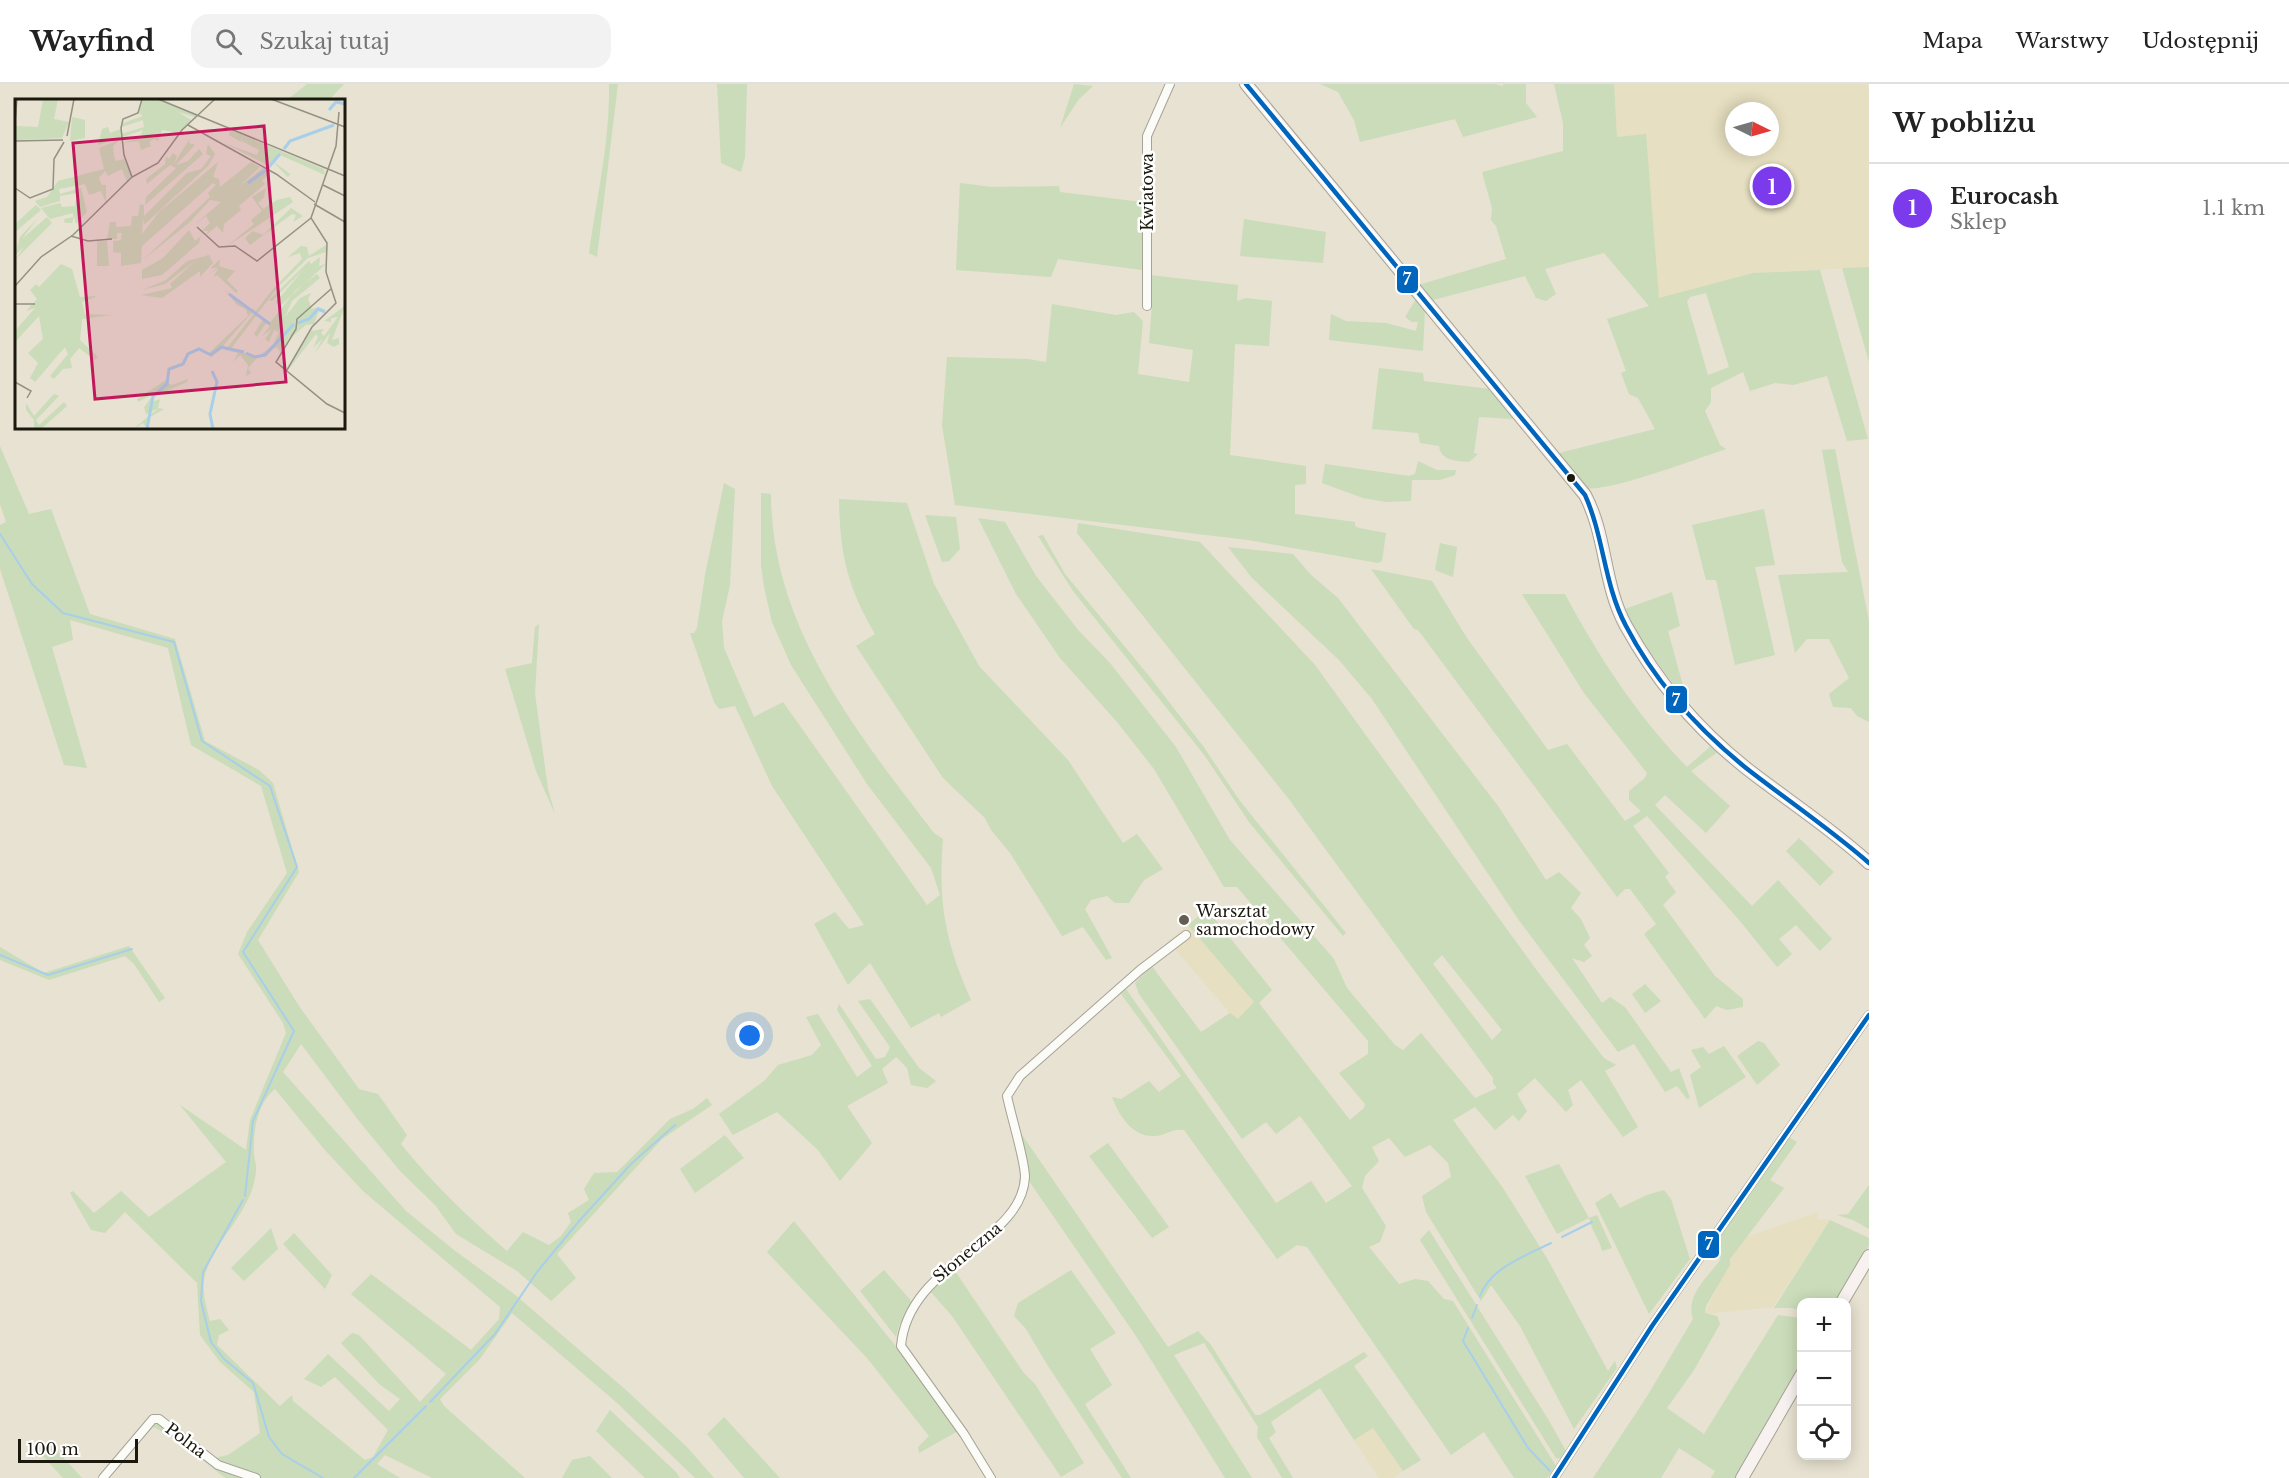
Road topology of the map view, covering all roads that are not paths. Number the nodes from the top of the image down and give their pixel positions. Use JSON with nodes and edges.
{"nodes":[{"id":1,"x":1170,"y":84,"type":"edge"},
{"id":2,"x":1246,"y":84,"type":"edge"},
{"id":3,"x":1147,"y":306,"type":"dead end"},
{"id":4,"x":1869,"y":863,"type":"edge"},
{"id":5,"x":1186,"y":935,"type":"dead end"},
{"id":6,"x":1869,"y":1016,"type":"edge"},
{"id":7,"x":1869,"y":1256,"type":"edge"},
{"id":8,"x":1844,"y":1298,"type":"edge"},
{"id":9,"x":1797,"y":1383,"type":"edge"},
{"id":10,"x":103,"y":1478,"type":"edge"},
{"id":11,"x":256,"y":1478,"type":"edge"},
{"id":12,"x":991,"y":1478,"type":"edge"},
{"id":13,"x":1554,"y":1478,"type":"edge"},
{"id":14,"x":1742,"y":1478,"type":"edge"}],
"edges":[{"from":1,"to":3,"type":"street","name":"Kwiatowa"},
{"from":2,"to":4,"type":"street"},
{"from":5,"to":12,"type":"street","name":"Słoneczna"},
{"from":6,"to":13,"type":"street"},
{"from":7,"to":8,"type":"street"},
{"from":9,"to":14,"type":"street"},
{"from":10,"to":11,"type":"street","name":"Polna"}]}
